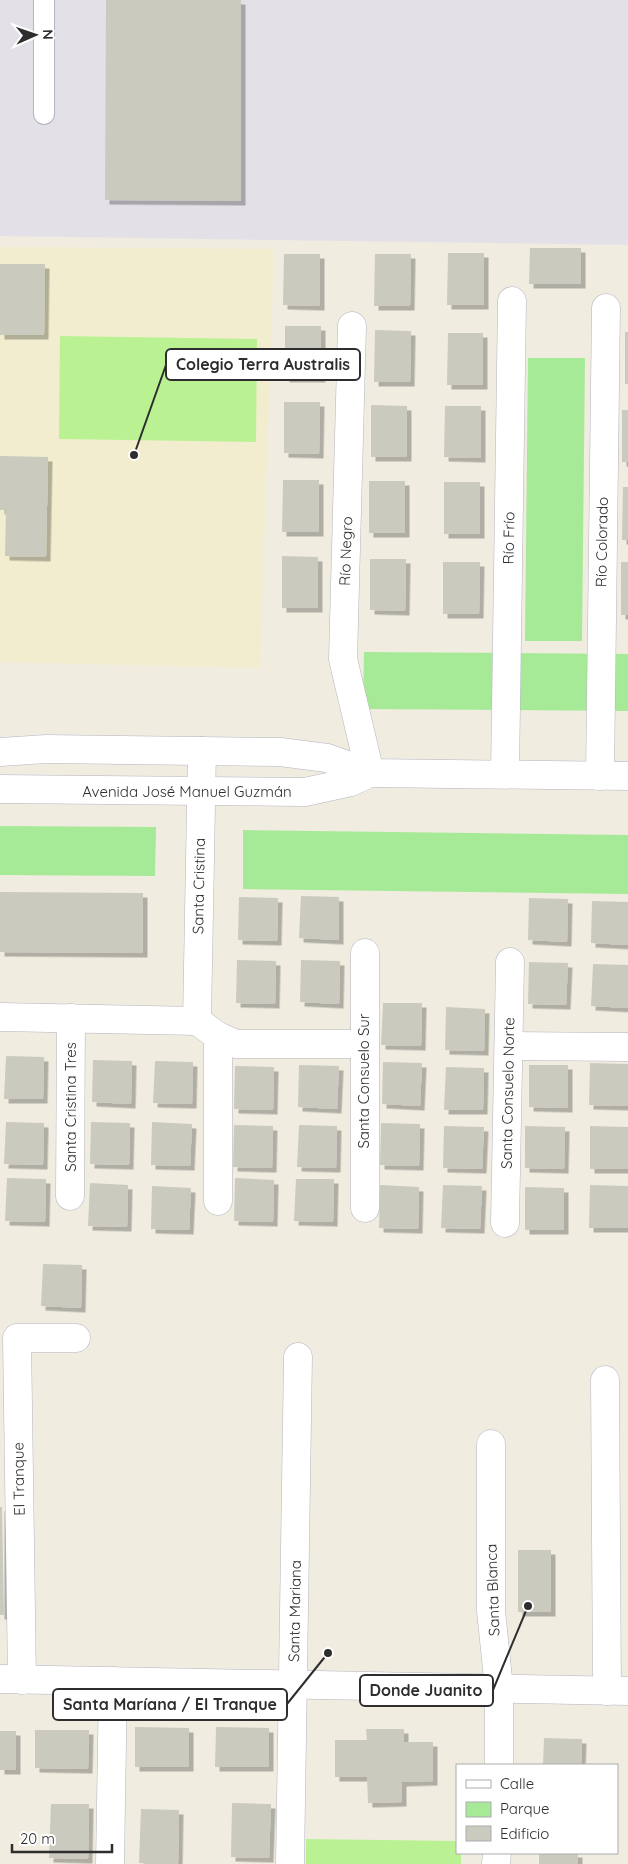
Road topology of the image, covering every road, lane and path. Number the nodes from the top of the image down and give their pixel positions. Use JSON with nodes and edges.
{"nodes":[{"id":1,"x":44,"y":0,"type":"edge"},
{"id":2,"x":44,"y":114,"type":"dead end"},
{"id":3,"x":512,"y":301,"type":"dead end"},
{"id":4,"x":606,"y":308,"type":"dead end"},
{"id":5,"x":352,"y":326,"type":"dead end"},
{"id":6,"x":202,"y":751,"type":"junction"},
{"id":7,"x":0,"y":752,"type":"edge"},
{"id":8,"x":370,"y":773,"type":"junction"},
{"id":9,"x":505,"y":774,"type":"junction"},
{"id":10,"x":600,"y":776,"type":"junction"},
{"id":11,"x":628,"y":776,"type":"edge"},
{"id":12,"x":0,"y":789,"type":"edge"},
{"id":13,"x":202,"y":792,"type":"junction"},
{"id":14,"x":365,"y":953,"type":"dead end"},
{"id":15,"x":510,"y":962,"type":"dead end"},
{"id":16,"x":0,"y":1018,"type":"edge"},
{"id":17,"x":71,"y":1018,"type":"junction"},
{"id":18,"x":207,"y":1028,"type":"junction"},
{"id":19,"x":363,"y":1044,"type":"junction"},
{"id":20,"x":509,"y":1046,"type":"junction"},
{"id":21,"x":628,"y":1048,"type":"edge"},
{"id":22,"x":70,"y":1196,"type":"dead end"},
{"id":23,"x":218,"y":1201,"type":"dead end"},
{"id":24,"x":364,"y":1208,"type":"dead end"},
{"id":25,"x":504,"y":1223,"type":"dead end"},
{"id":26,"x":76,"y":1338,"type":"dead end"},
{"id":27,"x":298,"y":1357,"type":"dead end"},
{"id":28,"x":606,"y":1380,"type":"dead end"},
{"id":29,"x":491,"y":1444,"type":"dead end"},
{"id":30,"x":11,"y":1679,"type":"edge"},
{"id":31,"x":113,"y":1681,"type":"junction"},
{"id":32,"x":294,"y":1684,"type":"junction"},
{"id":33,"x":499,"y":1688,"type":"junction"},
{"id":34,"x":618,"y":1691,"type":"edge"},
{"id":35,"x":499,"y":1764,"type":"edge"},
{"id":36,"x":110,"y":1864,"type":"edge"},
{"id":37,"x":290,"y":1864,"type":"edge"}],
"edges":[{"from":1,"to":2,"type":"lane"},
{"from":3,"to":9,"type":"street","name":"Río Frío"},
{"from":4,"to":10,"type":"street","name":"Río Colorado"},
{"from":5,"to":8,"type":"street","name":"Río Negro"},
{"from":6,"to":7,"type":"street","name":"Avenida José Manuel Guzmán"},
{"from":6,"to":8,"type":"street","name":"Avenida José Manuel Guzmán"},
{"from":6,"to":13,"type":"street","name":"Santa Cristina"},
{"from":8,"to":9,"type":"street","name":"Avenida José Manuel Guzmán"},
{"from":8,"to":13,"type":"street","name":"Avenida José Manuel Guzmán"},
{"from":9,"to":10,"type":"street","name":"Avenida José Manuel Guzmán"},
{"from":10,"to":11,"type":"street","name":"Avenida José Manuel Guzmán"},
{"from":12,"to":13,"type":"street","name":"Avenida José Manuel Guzmán"},
{"from":13,"to":18,"type":"street","name":"Santa Cristina"},
{"from":14,"to":19,"type":"street","name":"Santa Consuelo Sur"},
{"from":15,"to":20,"type":"street","name":"Santa Consuelo Norte"},
{"from":16,"to":17,"type":"street"},
{"from":17,"to":18,"type":"street"},
{"from":17,"to":22,"type":"street","name":"Santa Cristina Tres"},
{"from":18,"to":19,"type":"street"},
{"from":18,"to":23,"type":"street","name":"Santa Cristina"},
{"from":19,"to":24,"type":"street","name":"Santa Consuelo Sur"},
{"from":20,"to":21,"type":"street"},
{"from":20,"to":25,"type":"street","name":"Santa Consuelo Norte"},
{"from":26,"to":30,"type":"street","name":"El Tranque"},
{"from":27,"to":32,"type":"street","name":"Santa Mariana"},
{"from":28,"to":34,"type":"street"},
{"from":29,"to":33,"type":"street","name":"Santa Blanca"},
{"from":30,"to":31,"type":"street"},
{"from":31,"to":32,"type":"street"},
{"from":31,"to":36,"type":"street"},
{"from":32,"to":33,"type":"street"},
{"from":32,"to":37,"type":"street","name":"Santa Mariana"},
{"from":33,"to":34,"type":"street"},
{"from":33,"to":35,"type":"street","name":"Santa Blanca"}]}
